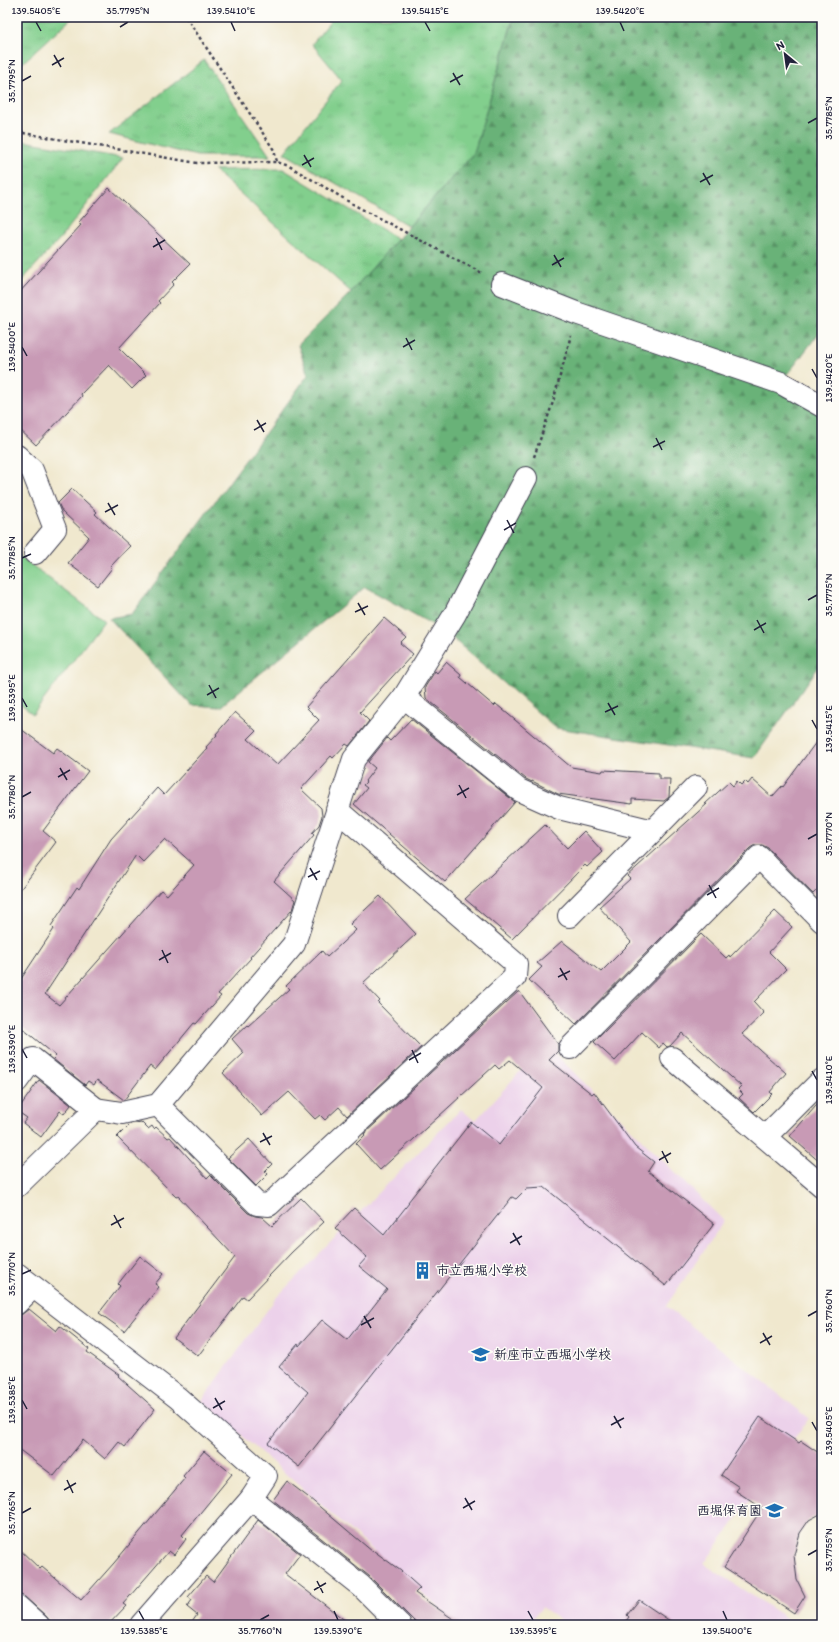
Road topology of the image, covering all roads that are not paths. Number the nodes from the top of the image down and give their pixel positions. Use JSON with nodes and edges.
{"nodes":[{"id":1,"x":502,"y":284,"type":"road end"},
{"id":2,"x":822,"y":406,"type":"edge"},
{"id":3,"x":17,"y":456,"type":"edge"},
{"id":4,"x":526,"y":478,"type":"road end"},
{"id":5,"x":35,"y":553,"type":"dead end"},
{"id":6,"x":404,"y":697,"type":"junction"},
{"id":7,"x":696,"y":787,"type":"dead end"},
{"id":8,"x":337,"y":810,"type":"junction"},
{"id":9,"x":653,"y":831,"type":"junction"},
{"id":10,"x":569,"y":916,"type":"dead end"},
{"id":11,"x":822,"y":921,"type":"edge"},
{"id":12,"x":570,"y":1048,"type":"dead end"},
{"id":13,"x":672,"y":1058,"type":"dead end"},
{"id":14,"x":822,"y":1080,"type":"edge"},
{"id":15,"x":17,"y":1081,"type":"edge"},
{"id":16,"x":158,"y":1105,"type":"junction"},
{"id":17,"x":96,"y":1108,"type":"junction"},
{"id":18,"x":765,"y":1137,"type":"junction"},
{"id":19,"x":17,"y":1186,"type":"edge"},
{"id":20,"x":822,"y":1186,"type":"edge"},
{"id":21,"x":25,"y":1280,"type":"edge"},
{"id":22,"x":17,"y":1303,"type":"edge"},
{"id":23,"x":251,"y":1498,"type":"junction"},
{"id":24,"x":17,"y":1606,"type":"edge"},
{"id":25,"x":38,"y":1625,"type":"edge"},
{"id":26,"x":141,"y":1625,"type":"edge"},
{"id":27,"x":400,"y":1625,"type":"edge"}],
"edges":[{"from":1,"to":2,"type":"street"},
{"from":3,"to":5,"type":"street"},
{"from":4,"to":6,"type":"street"},
{"from":6,"to":8,"type":"street"},
{"from":6,"to":9,"type":"street"},
{"from":7,"to":9,"type":"street"},
{"from":8,"to":16,"type":"street"},
{"from":8,"to":16,"type":"street"},
{"from":9,"to":10,"type":"street"},
{"from":11,"to":12,"type":"street"},
{"from":13,"to":18,"type":"street"},
{"from":14,"to":18,"type":"street"},
{"from":15,"to":17,"type":"street"},
{"from":16,"to":17,"type":"street"},
{"from":17,"to":19,"type":"street"},
{"from":18,"to":20,"type":"street"},
{"from":21,"to":22,"type":"street"},
{"from":21,"to":23,"type":"street"},
{"from":23,"to":26,"type":"street"},
{"from":23,"to":27,"type":"street"},
{"from":24,"to":25,"type":"street"}]}
